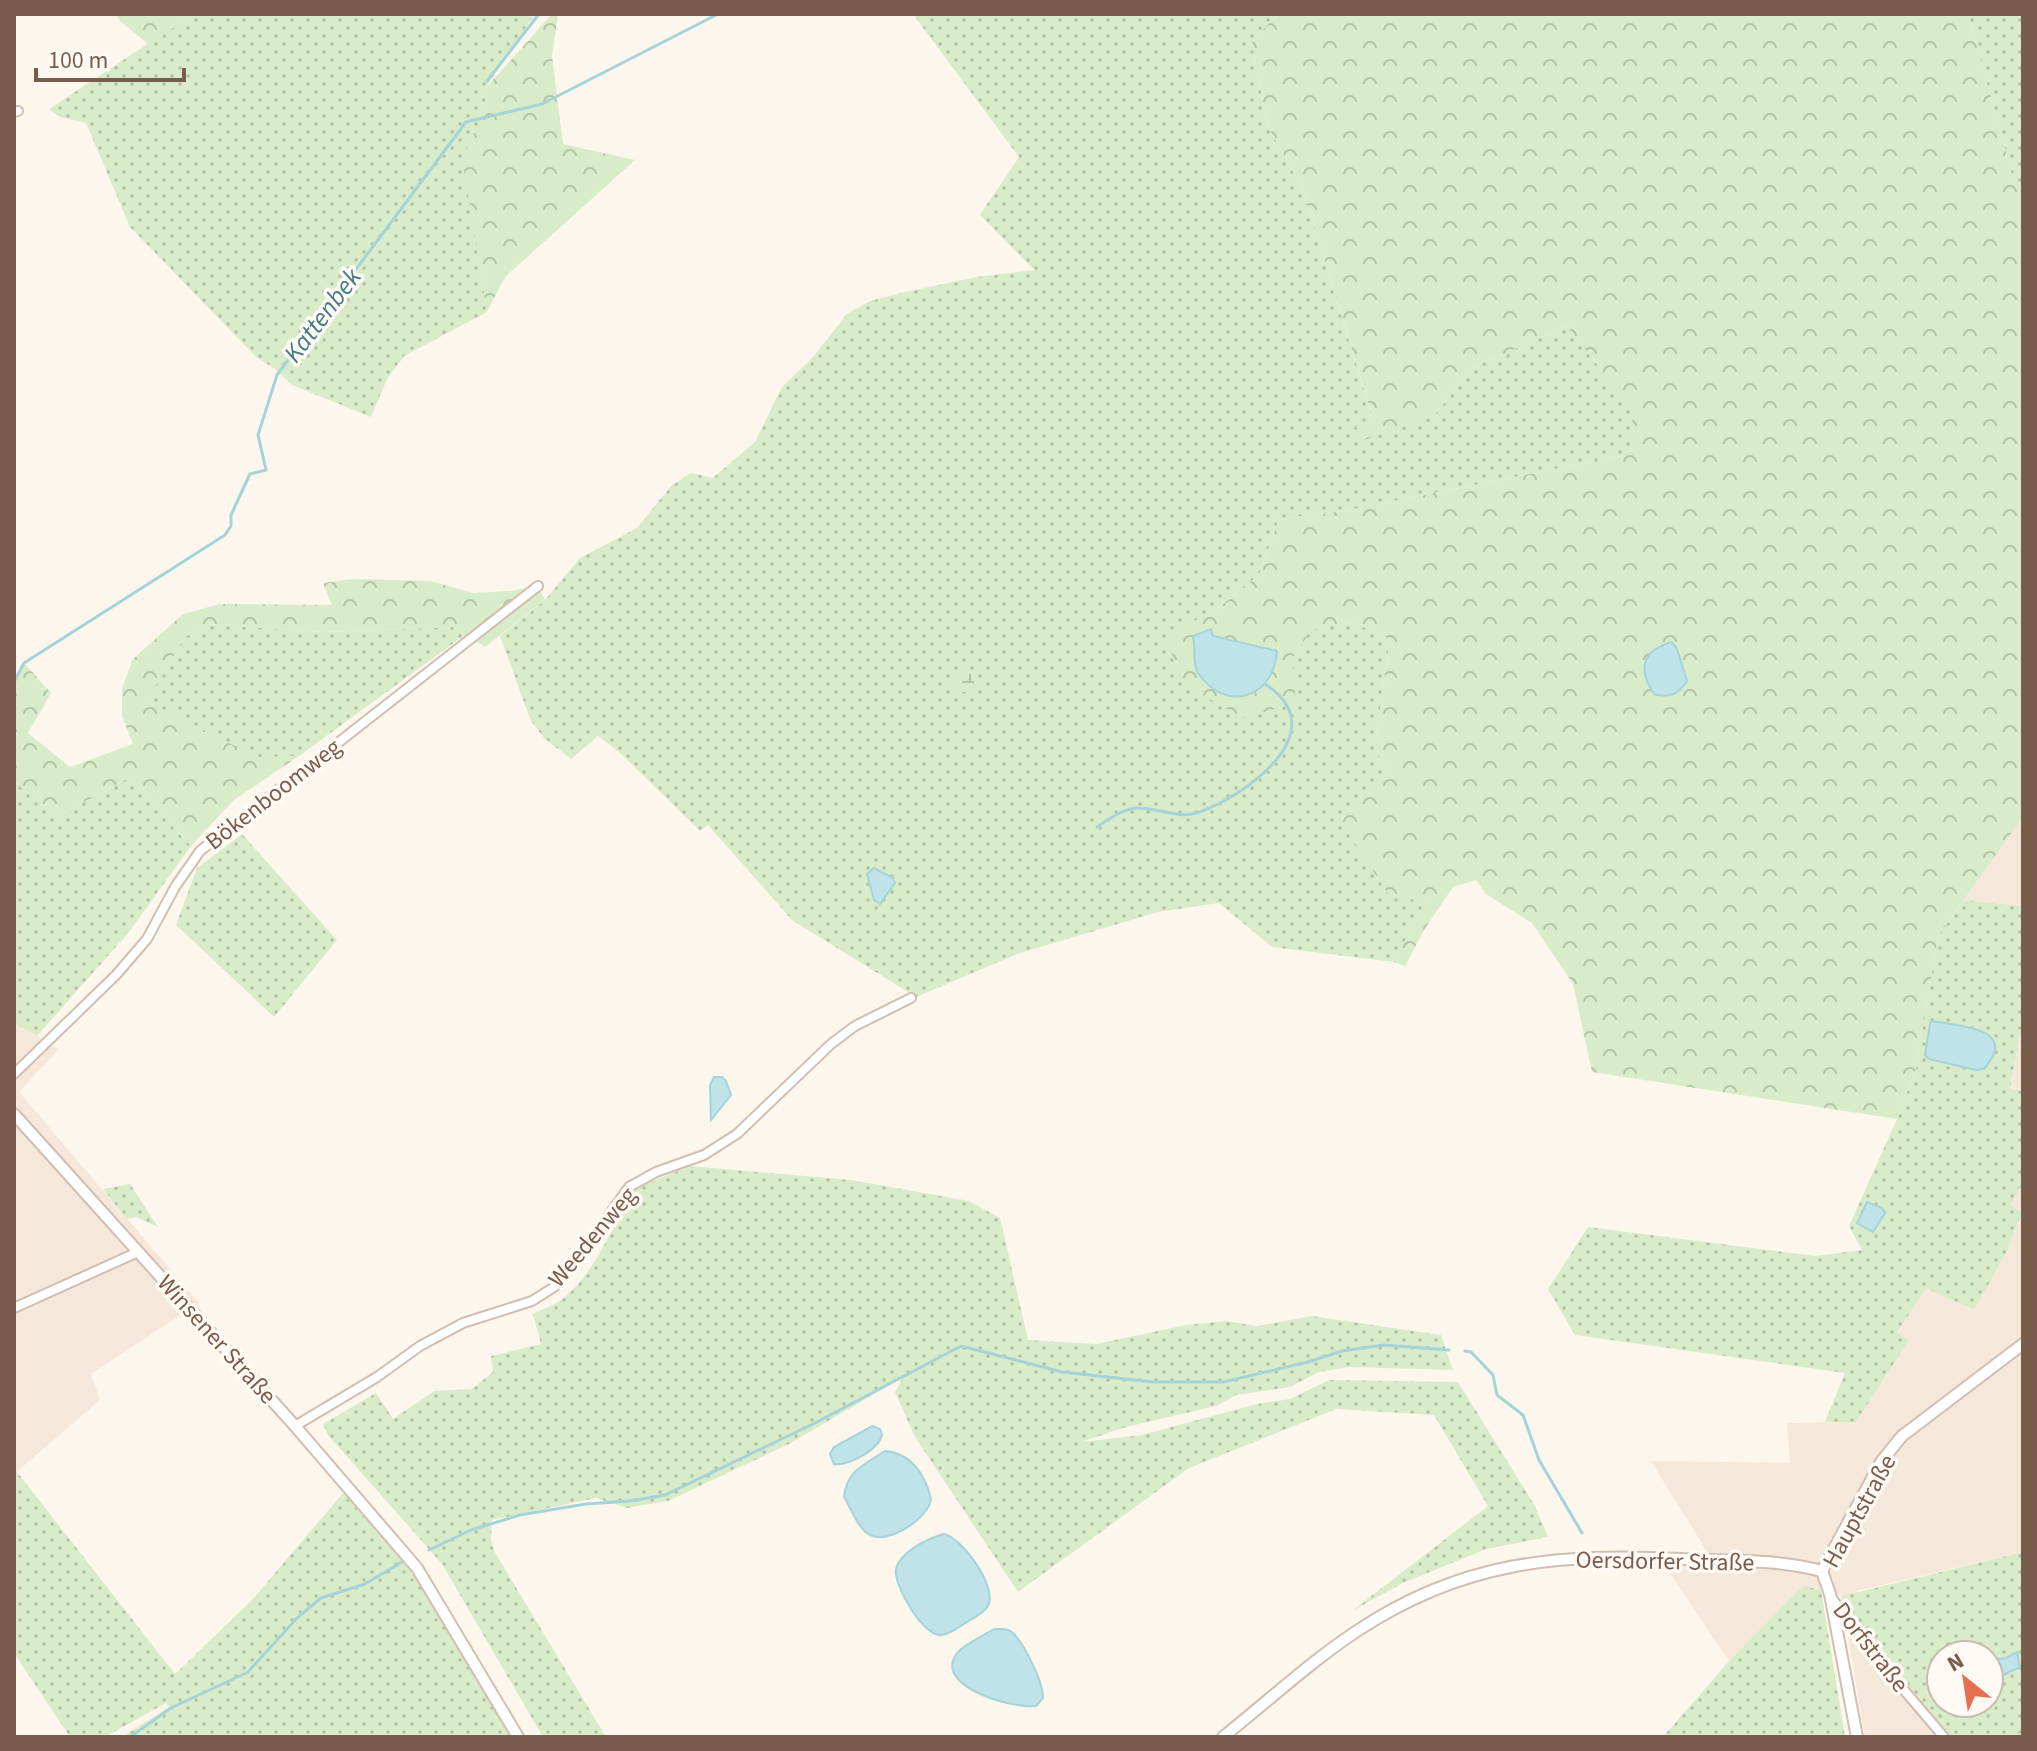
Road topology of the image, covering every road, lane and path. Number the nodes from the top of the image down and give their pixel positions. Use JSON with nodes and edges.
{"nodes":[{"id":1,"x":538,"y":586,"type":"dead end"},
{"id":2,"x":911,"y":998,"type":"dead end"},
{"id":3,"x":14,"y":1074,"type":"edge"},
{"id":4,"x":14,"y":1114,"type":"edge"},
{"id":5,"x":138,"y":1252,"type":"junction"},
{"id":6,"x":14,"y":1308,"type":"edge"},
{"id":7,"x":2023,"y":1344,"type":"edge"},
{"id":8,"x":295,"y":1426,"type":"junction"},
{"id":9,"x":1822,"y":1571,"type":"junction"},
{"id":10,"x":1830,"y":1594,"type":"junction"},
{"id":11,"x":518,"y":1737,"type":"edge"},
{"id":12,"x":1223,"y":1737,"type":"edge"},
{"id":13,"x":1857,"y":1737,"type":"edge"},
{"id":14,"x":1944,"y":1737,"type":"edge"}],
"edges":[{"from":1,"to":3,"type":"street","name":"Bökenboomweg"},
{"from":2,"to":8,"type":"street","name":"Weedenweg"},
{"from":4,"to":5,"type":"street","name":"Winsener Straße"},
{"from":5,"to":6,"type":"street"},
{"from":5,"to":8,"type":"street","name":"Winsener Straße"},
{"from":7,"to":9,"type":"street","name":"Hauptstraße"},
{"from":8,"to":11,"type":"street","name":"Winsener Straße"},
{"from":9,"to":10,"type":"street","name":"Hauptstraße"},
{"from":9,"to":12,"type":"street","name":"Oersdorfer Straße"},
{"from":10,"to":13,"type":"street","name":"Hauptstraße"},
{"from":10,"to":14,"type":"street","name":"Dorfstraße"}]}
